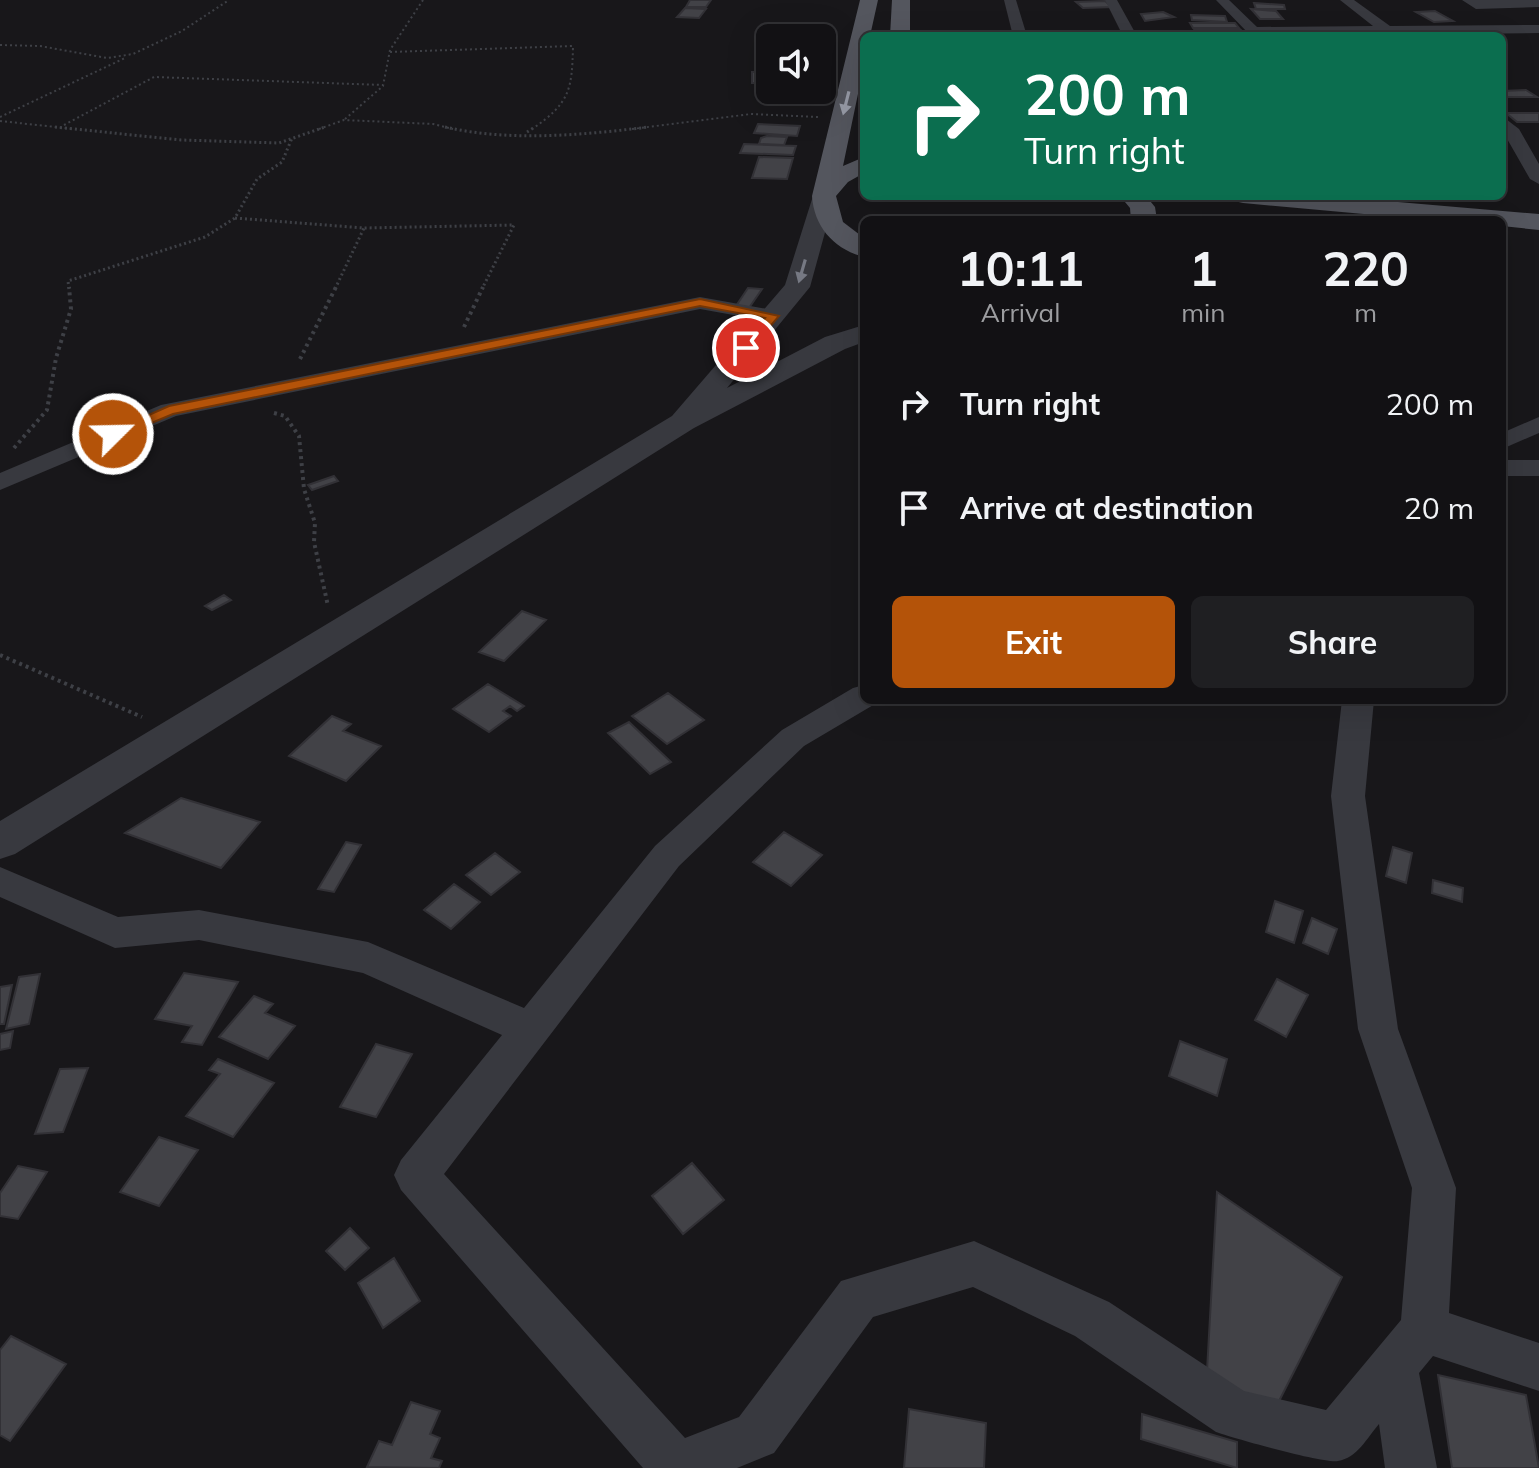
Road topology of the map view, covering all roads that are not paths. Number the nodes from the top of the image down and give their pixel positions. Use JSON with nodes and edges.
{"nodes":[{"id":1,"x":869,"y":0,"type":"edge"},
{"id":2,"x":901,"y":0,"type":"edge"},
{"id":3,"x":1010,"y":0,"type":"edge"},
{"id":4,"x":1111,"y":0,"type":"edge"},
{"id":5,"x":1222,"y":0,"type":"edge"},
{"id":6,"x":1346,"y":0,"type":"edge"},
{"id":7,"x":1468,"y":0,"type":"edge"},
{"id":8,"x":1539,"y":3,"type":"edge"},
{"id":9,"x":1514,"y":4,"type":"junction"},
{"id":10,"x":1539,"y":16,"type":"edge"},
{"id":11,"x":1539,"y":29,"type":"edge"},
{"id":12,"x":1503,"y":30,"type":"junction"},
{"id":13,"x":862,"y":32,"type":"edge"},
{"id":14,"x":900,"y":32,"type":"edge"},
{"id":15,"x":1019,"y":32,"type":"edge"},
{"id":16,"x":1128,"y":32,"type":"edge"},
{"id":17,"x":1255,"y":32,"type":"edge"},
{"id":18,"x":1389,"y":32,"type":"edge"},
{"id":19,"x":1448,"y":32,"type":"edge"},
{"id":20,"x":860,"y":41,"type":"edge"},
{"id":21,"x":1527,"y":45,"type":"dead end"},
{"id":22,"x":1506,"y":125,"type":"edge"},
{"id":23,"x":1506,"y":148,"type":"edge"},
{"id":24,"x":1531,"y":150,"type":"edge"},
{"id":25,"x":860,"y":166,"type":"edge"},
{"id":26,"x":1539,"y":179,"type":"edge"},
{"id":27,"x":824,"y":196,"type":"junction"},
{"id":28,"x":1289,"y":200,"type":"edge"},
{"id":29,"x":1471,"y":216,"type":"edge"},
{"id":30,"x":1506,"y":219,"type":"edge"},
{"id":31,"x":1539,"y":222,"type":"edge"},
{"id":32,"x":860,"y":247,"type":"edge"},
{"id":33,"x":773,"y":316,"type":"junction"},
{"id":34,"x":860,"y":334,"type":"edge"},
{"id":35,"x":683,"y":422,"type":"junction"},
{"id":36,"x":1539,"y":424,"type":"edge"},
{"id":37,"x":1506,"y":440,"type":"edge"},
{"id":38,"x":1506,"y":468,"type":"edge"},
{"id":39,"x":1539,"y":468,"type":"edge"},
{"id":40,"x":0,"y":482,"type":"edge"},
{"id":41,"x":860,"y":698,"type":"edge"},
{"id":42,"x":1358,"y":704,"type":"edge"},
{"id":43,"x":0,"y":842,"type":"edge"},
{"id":44,"x":0,"y":881,"type":"edge"},
{"id":45,"x":531,"y":1029,"type":"junction"},
{"id":46,"x":1424,"y":1329,"type":"junction"},
{"id":47,"x":1539,"y":1367,"type":"edge"},
{"id":48,"x":1394,"y":1368,"type":"junction"},
{"id":49,"x":677,"y":1467,"type":"edge"},
{"id":50,"x":1411,"y":1468,"type":"edge"}],
"edges":[{"from":1,"to":13,"type":"main road","one_way":true},
{"from":2,"to":14,"type":"main road"},
{"from":3,"to":15,"type":"street"},
{"from":4,"to":16,"type":"street"},
{"from":5,"to":17,"type":"street"},
{"from":6,"to":18,"type":"street"},
{"from":7,"to":9,"type":"street"},
{"from":8,"to":9,"type":"street"},
{"from":9,"to":10,"type":"street"},
{"from":11,"to":12,"type":"street"},
{"from":12,"to":19,"type":"street"},
{"from":12,"to":21,"type":"street"},
{"from":20,"to":27,"type":"main road","one_way":true},
{"from":22,"to":24,"type":"street"},
{"from":23,"to":24,"type":"street"},
{"from":24,"to":26,"type":"street"},
{"from":25,"to":27,"type":"main road"},
{"from":27,"to":32,"type":"main road"},
{"from":27,"to":33,"type":"street","one_way":true},
{"from":28,"to":29,"type":"main road"},
{"from":30,"to":31,"type":"main road"},
{"from":33,"to":35,"type":"street"},
{"from":33,"to":40,"type":"street"},
{"from":34,"to":35,"type":"street"},
{"from":35,"to":43,"type":"street"},
{"from":36,"to":37,"type":"street"},
{"from":38,"to":39,"type":"street"},
{"from":41,"to":45,"type":"street"},
{"from":42,"to":46,"type":"street"},
{"from":44,"to":45,"type":"street"},
{"from":45,"to":49,"type":"street"},
{"from":46,"to":47,"type":"street"},
{"from":46,"to":48,"type":"street"},
{"from":48,"to":49,"type":"street"},
{"from":48,"to":50,"type":"street"}]}
